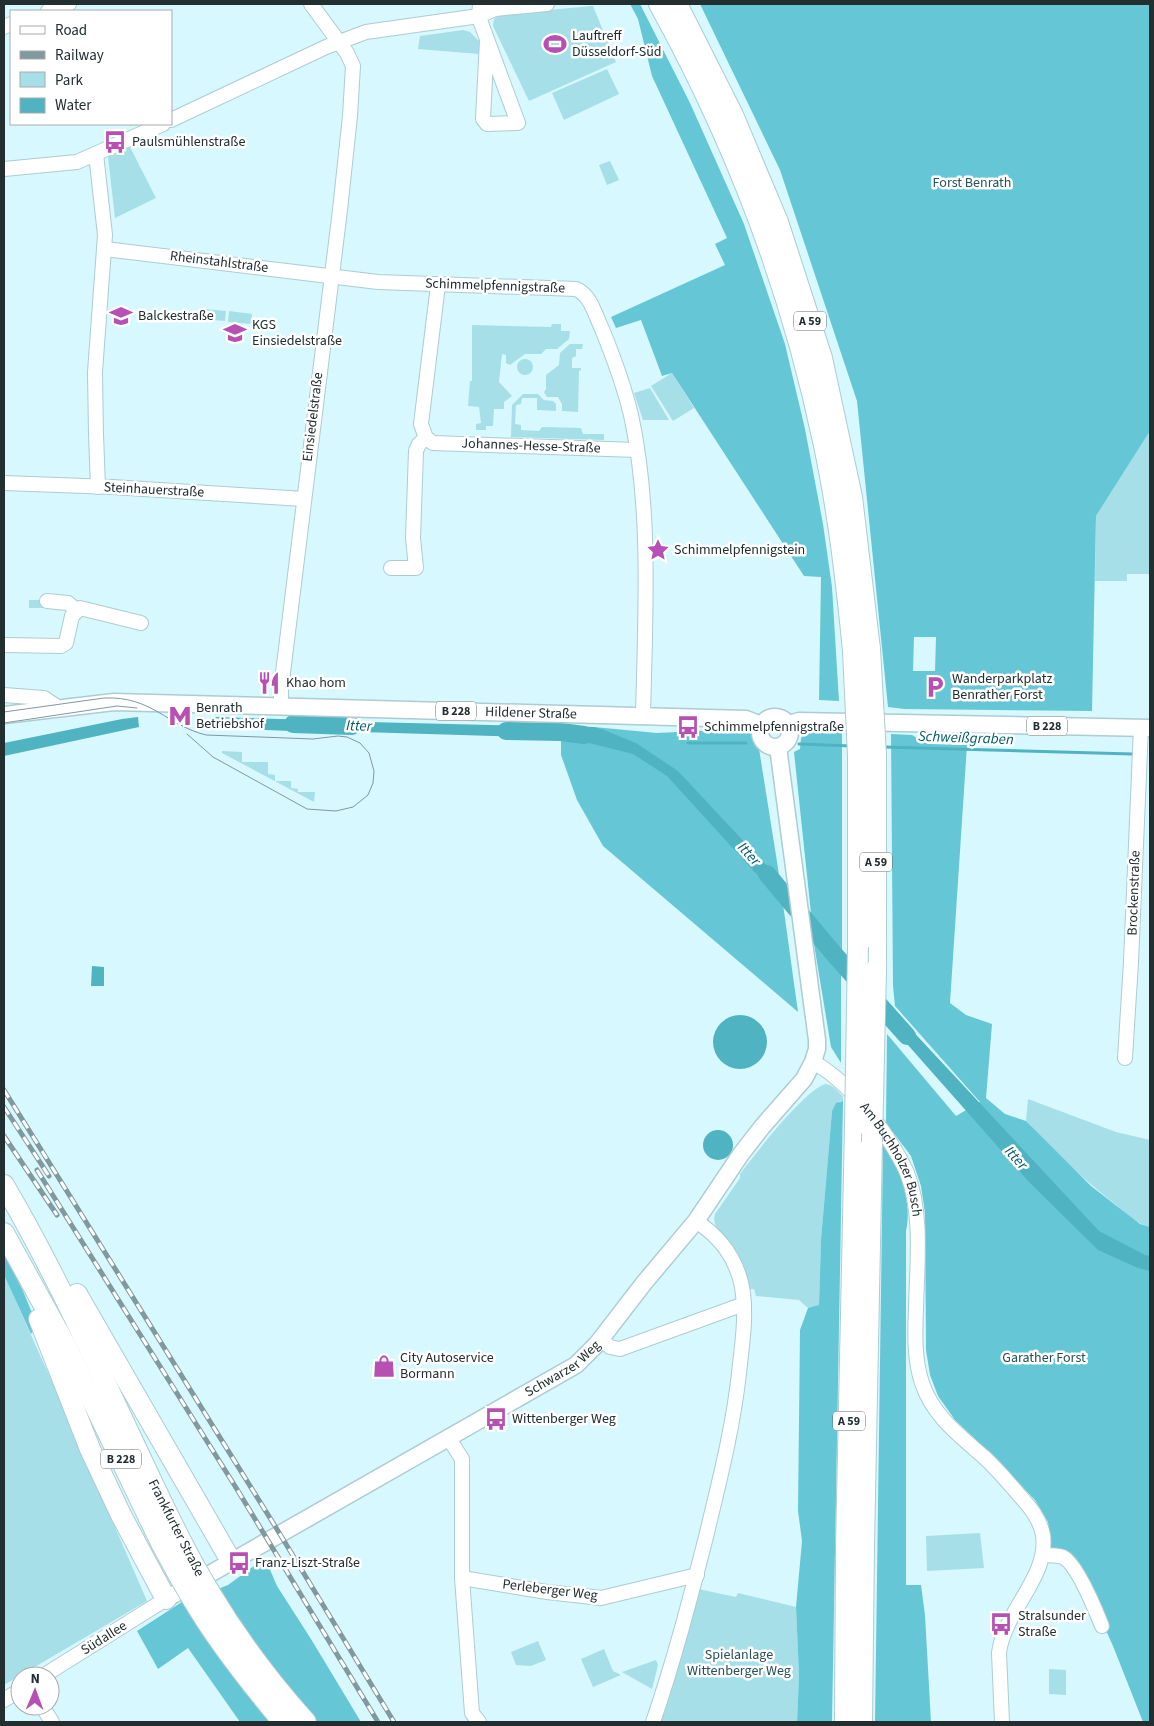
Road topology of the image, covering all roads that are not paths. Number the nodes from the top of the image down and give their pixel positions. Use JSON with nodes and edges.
{"nodes":[{"id":1,"x":69,"y":4,"type":"edge"},
{"id":2,"x":311,"y":4,"type":"edge"},
{"id":3,"x":548,"y":4,"type":"edge"},
{"id":4,"x":51,"y":10,"type":"edge"},
{"id":5,"x":479,"y":10,"type":"edge"},
{"id":6,"x":672,"y":10,"type":"edge"},
{"id":7,"x":487,"y":40,"type":"junction"},
{"id":8,"x":340,"y":43,"type":"junction"},
{"id":9,"x":172,"y":120,"type":"edge"},
{"id":10,"x":161,"y":125,"type":"edge"},
{"id":11,"x":96,"y":154,"type":"junction"},
{"id":12,"x":4,"y":169,"type":"edge"},
{"id":13,"x":105,"y":249,"type":"junction"},
{"id":14,"x":332,"y":275,"type":"junction"},
{"id":15,"x":438,"y":285,"type":"junction"},
{"id":16,"x":426,"y":438,"type":"junction"},
{"id":17,"x":636,"y":450,"type":"junction"},
{"id":18,"x":4,"y":484,"type":"edge"},
{"id":19,"x":98,"y":487,"type":"junction"},
{"id":20,"x":304,"y":499,"type":"junction"},
{"id":21,"x":391,"y":568,"type":"dead end"},
{"id":22,"x":48,"y":601,"type":"dead end"},
{"id":23,"x":76,"y":610,"type":"junction"},
{"id":24,"x":141,"y":623,"type":"dead end"},
{"id":25,"x":4,"y":645,"type":"edge"},
{"id":26,"x":4,"y":695,"type":"edge"},
{"id":27,"x":281,"y":706,"type":"junction"},
{"id":28,"x":60,"y":708,"type":"junction"},
{"id":29,"x":4,"y":715,"type":"edge"},
{"id":30,"x":643,"y":717,"type":"junction"},
{"id":31,"x":789,"y":724,"type":"junction"},
{"id":32,"x":761,"y":725,"type":"junction"},
{"id":33,"x":1146,"y":727,"type":"edge"},
{"id":34,"x":778,"y":747,"type":"junction"},
{"id":35,"x":867,"y":756,"type":"junction"},
{"id":36,"x":1125,"y":1058,"type":"dead end"},
{"id":37,"x":813,"y":1062,"type":"junction"},
{"id":38,"x":4,"y":1185,"type":"edge"},
{"id":39,"x":696,"y":1220,"type":"junction"},
{"id":40,"x":4,"y":1233,"type":"edge"},
{"id":41,"x":35,"y":1238,"type":"junction"},
{"id":42,"x":744,"y":1304,"type":"junction"},
{"id":43,"x":42,"y":1305,"type":"junction"},
{"id":44,"x":601,"y":1340,"type":"junction"},
{"id":45,"x":448,"y":1437,"type":"junction"},
{"id":46,"x":1043,"y":1555,"type":"junction"},
{"id":47,"x":231,"y":1561,"type":"junction"},
{"id":48,"x":187,"y":1572,"type":"junction"},
{"id":49,"x":697,"y":1575,"type":"junction"},
{"id":50,"x":462,"y":1578,"type":"junction"},
{"id":51,"x":201,"y":1595,"type":"junction"},
{"id":52,"x":166,"y":1599,"type":"junction"},
{"id":53,"x":1102,"y":1626,"type":"dead end"},
{"id":54,"x":58,"y":1666,"type":"edge"},
{"id":55,"x":283,"y":1722,"type":"edge"},
{"id":56,"x":306,"y":1722,"type":"edge"},
{"id":57,"x":479,"y":1722,"type":"edge"},
{"id":58,"x":653,"y":1722,"type":"edge"},
{"id":59,"x":845,"y":1722,"type":"edge"},
{"id":60,"x":862,"y":1722,"type":"edge"},
{"id":61,"x":1002,"y":1722,"type":"edge"}],
"edges":[{"from":1,"to":4,"type":"street"},
{"from":2,"to":8,"type":"street","name":"Einsiedelstraße"},
{"from":3,"to":5,"type":"street"},
{"from":5,"to":7,"type":"street"},
{"from":5,"to":8,"type":"street"},
{"from":6,"to":35,"type":"highway","number":"A 59","bridge":true},
{"from":7,"to":7,"type":"street"},
{"from":8,"to":9,"type":"street"},
{"from":8,"to":14,"type":"street","name":"Einsiedelstraße"},
{"from":10,"to":11,"type":"street"},
{"from":11,"to":12,"type":"street"},
{"from":11,"to":13,"type":"street"},
{"from":13,"to":14,"type":"street","name":"Rheinstahlstraße"},
{"from":13,"to":19,"type":"street"},
{"from":14,"to":15,"type":"street","name":"Schimmelpfennigstraße"},
{"from":14,"to":20,"type":"street","name":"Einsiedelstraße"},
{"from":15,"to":16,"type":"street"},
{"from":15,"to":17,"type":"street","name":"Schimmelpfennigstraße"},
{"from":16,"to":17,"type":"street","name":"Johannes-Hesse-Straße"},
{"from":16,"to":21,"type":"street"},
{"from":17,"to":30,"type":"street","name":"Schimmelpfennigstraße"},
{"from":18,"to":19,"type":"street","name":"Steinhauerstraße"},
{"from":19,"to":20,"type":"street","name":"Steinhauerstraße"},
{"from":20,"to":27,"type":"street","name":"Einsiedelstraße"},
{"from":22,"to":23,"type":"street"},
{"from":23,"to":24,"type":"street"},
{"from":23,"to":25,"type":"street"},
{"from":26,"to":28,"type":"street"},
{"from":27,"to":28,"type":"main road","name":"Hildener Straße","number":"B 228"},
{"from":27,"to":30,"type":"main road","name":"Hildener Straße","number":"B 228"},
{"from":28,"to":29,"type":"main road","name":"Hildener Straße","number":"B 228"},
{"from":30,"to":32,"type":"main road","name":"Hildener Straße","number":"B 228"},
{"from":31,"to":32,"type":"main road","number":"B 228"},
{"from":31,"to":33,"type":"main road","number":"B 228"},
{"from":31,"to":34,"type":"main road"},
{"from":32,"to":34,"type":"main road"},
{"from":33,"to":36,"type":"street","name":"Brockenstraße"},
{"from":34,"to":37,"type":"main road"},
{"from":35,"to":59,"type":"highway","number":"A 59","bridge":true},
{"from":35,"to":60,"type":"highway","number":"A 59","bridge":true},
{"from":37,"to":39,"type":"main road","name":"Schwarzer Weg"},
{"from":37,"to":46,"type":"street","name":"Am Buchholzer Busch"},
{"from":38,"to":41,"type":"highway","name":"Frankfurter Straße","number":"B 228"},
{"from":39,"to":42,"type":"street"},
{"from":39,"to":44,"type":"main road","name":"Schwarzer Weg"},
{"from":40,"to":43,"type":"highway","name":"Frankfurter Straße","number":"B 228"},
{"from":41,"to":47,"type":"highway"},
{"from":41,"to":48,"type":"highway","name":"Frankfurter Straße","number":"B 228"},
{"from":42,"to":44,"type":"street"},
{"from":42,"to":49,"type":"street"},
{"from":43,"to":48,"type":"highway","name":"Frankfurter Straße","number":"B 228"},
{"from":43,"to":52,"type":"highway"},
{"from":44,"to":45,"type":"main road","name":"Schwarzer Weg"},
{"from":45,"to":47,"type":"main road","name":"Schwarzer Weg"},
{"from":45,"to":50,"type":"street"},
{"from":46,"to":53,"type":"street"},
{"from":46,"to":61,"type":"street","name":"Am Buchholzer Busch"},
{"from":47,"to":52,"type":"main road","name":"Schwarzer Weg"},
{"from":48,"to":51,"type":"highway","name":"Frankfurter Straße","number":"B 228","bridge":true},
{"from":49,"to":50,"type":"street","name":"Perleberger Weg"},
{"from":49,"to":58,"type":"street"},
{"from":50,"to":57,"type":"street"},
{"from":51,"to":55,"type":"highway","name":"Frankfurter Straße","number":"B 228"},
{"from":51,"to":56,"type":"highway","name":"Frankfurter Straße","number":"B 228"},
{"from":52,"to":54,"type":"street","name":"Südallee"}]}
